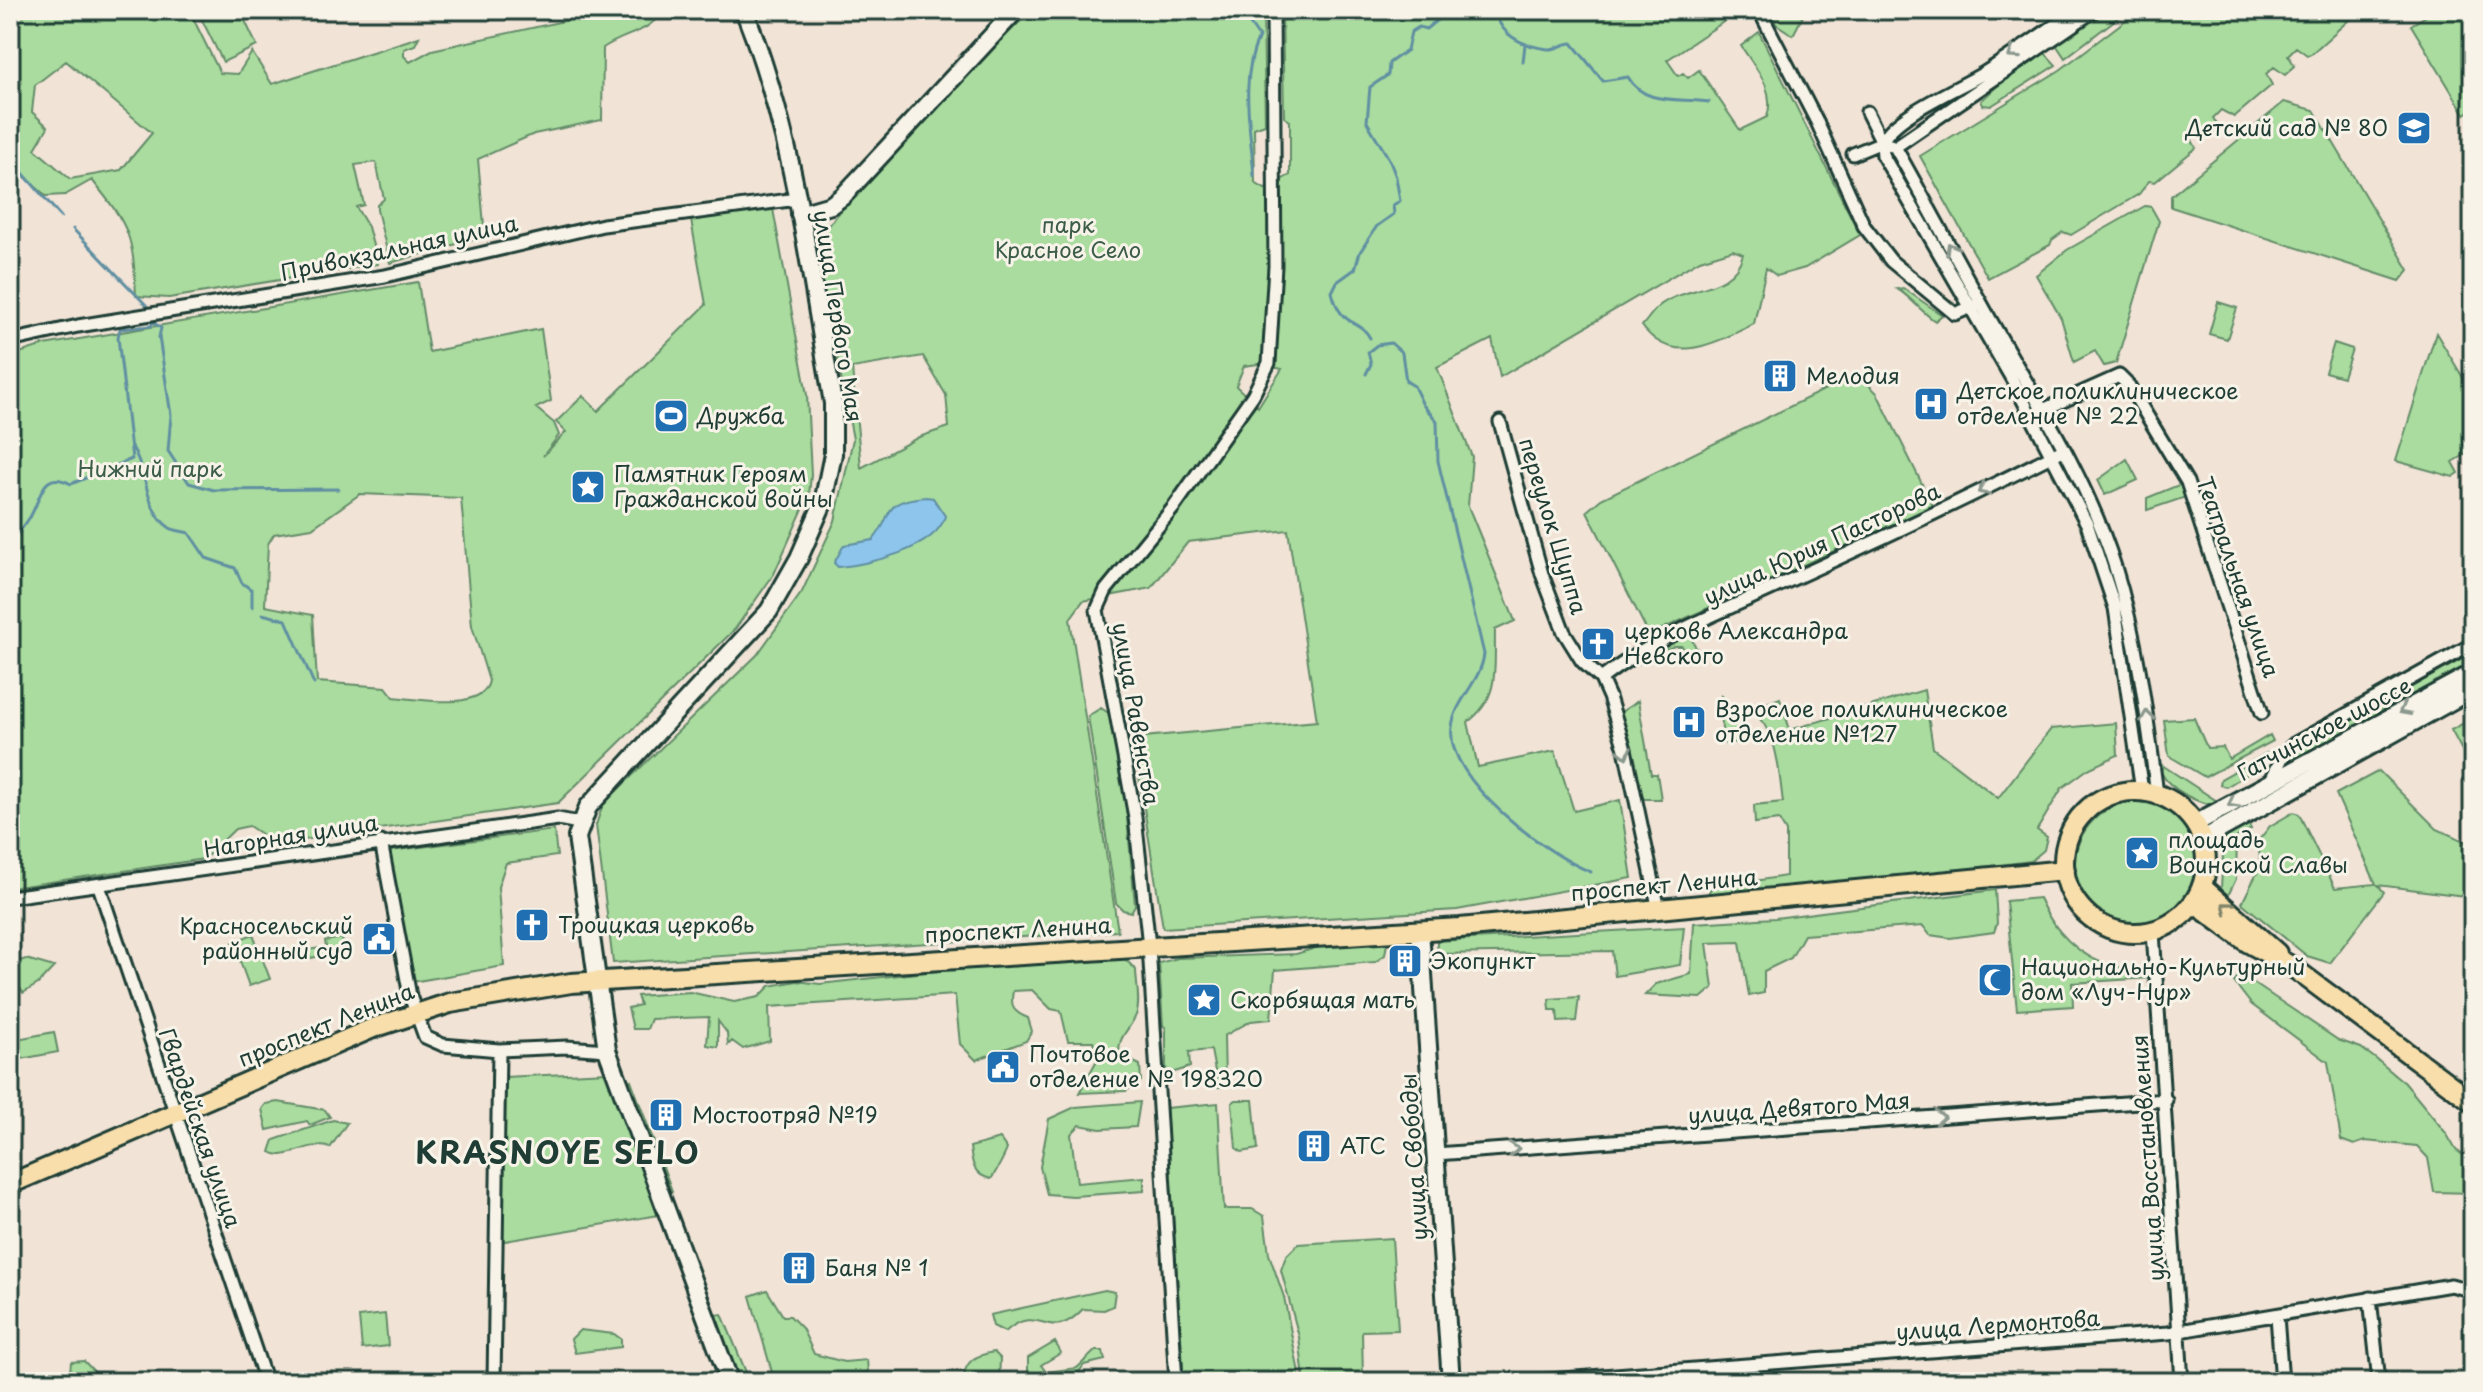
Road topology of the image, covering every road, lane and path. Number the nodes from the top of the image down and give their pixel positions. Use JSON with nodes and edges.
{"nodes":[{"id":1,"x":744,"y":10,"type":"edge"},
{"id":2,"x":1016,"y":10,"type":"edge"},
{"id":3,"x":1273,"y":10,"type":"edge"},
{"id":4,"x":1759,"y":10,"type":"edge"},
{"id":5,"x":2077,"y":10,"type":"edge"},
{"id":6,"x":2095,"y":10,"type":"edge"},
{"id":7,"x":1867,"y":112,"type":"dead end"},
{"id":8,"x":1882,"y":142,"type":"junction"},
{"id":9,"x":1895,"y":147,"type":"junction"},
{"id":10,"x":1853,"y":154,"type":"dead end"},
{"id":11,"x":799,"y":207,"type":"junction"},
{"id":12,"x":1976,"y":305,"type":"junction"},
{"id":13,"x":10,"y":341,"type":"edge"},
{"id":14,"x":2037,"y":413,"type":"junction"},
{"id":15,"x":1500,"y":422,"type":"dead end"},
{"id":16,"x":2058,"y":452,"type":"junction"},
{"id":17,"x":2473,"y":644,"type":"edge"},
{"id":18,"x":2473,"y":673,"type":"edge"},
{"id":19,"x":1601,"y":679,"type":"junction"},
{"id":20,"x":2473,"y":689,"type":"edge"},
{"id":21,"x":2262,"y":713,"type":"dead end"},
{"id":22,"x":2270,"y":782,"type":"junction"},
{"id":23,"x":2150,"y":792,"type":"junction"},
{"id":24,"x":579,"y":823,"type":"junction"},
{"id":25,"x":2200,"y":831,"type":"junction"},
{"id":26,"x":381,"y":842,"type":"junction"},
{"id":27,"x":2065,"y":870,"type":"junction"},
{"id":28,"x":99,"y":886,"type":"junction"},
{"id":29,"x":2198,"y":895,"type":"junction"},
{"id":30,"x":10,"y":897,"type":"edge"},
{"id":31,"x":1659,"y":910,"type":"junction"},
{"id":32,"x":1420,"y":930,"type":"junction"},
{"id":33,"x":2153,"y":931,"type":"junction"},
{"id":34,"x":1149,"y":946,"type":"junction"},
{"id":35,"x":595,"y":980,"type":"junction"},
{"id":36,"x":415,"y":1013,"type":"junction"},
{"id":37,"x":499,"y":1050,"type":"junction"},
{"id":38,"x":607,"y":1050,"type":"junction"},
{"id":39,"x":2166,"y":1100,"type":"junction"},
{"id":40,"x":2473,"y":1102,"type":"edge"},
{"id":41,"x":173,"y":1114,"type":"junction"},
{"id":42,"x":1436,"y":1154,"type":"junction"},
{"id":43,"x":10,"y":1184,"type":"edge"},
{"id":44,"x":2473,"y":1291,"type":"edge"},
{"id":45,"x":2370,"y":1298,"type":"junction"},
{"id":46,"x":2277,"y":1316,"type":"junction"},
{"id":47,"x":2178,"y":1331,"type":"junction"},
{"id":48,"x":266,"y":1382,"type":"edge"},
{"id":49,"x":494,"y":1382,"type":"edge"},
{"id":50,"x":730,"y":1382,"type":"edge"},
{"id":51,"x":1176,"y":1382,"type":"edge"},
{"id":52,"x":1451,"y":1382,"type":"edge"},
{"id":53,"x":1523,"y":1382,"type":"edge"},
{"id":54,"x":2182,"y":1382,"type":"edge"},
{"id":55,"x":2282,"y":1382,"type":"edge"},
{"id":56,"x":2379,"y":1382,"type":"edge"}],
"edges":[{"from":1,"to":11,"type":"main road","name":"улица Первого Мая"},
{"from":2,"to":11,"type":"main road"},
{"from":3,"to":34,"type":"street","name":"улица Равенства"},
{"from":4,"to":12,"type":"street"},
{"from":5,"to":8,"type":"street","one_way":true},
{"from":6,"to":9,"type":"street"},
{"from":7,"to":8,"type":"street"},
{"from":8,"to":9,"type":"street"},
{"from":8,"to":10,"type":"street"},
{"from":8,"to":12,"type":"street"},
{"from":12,"to":9,"type":"street","one_way":true},
{"from":11,"to":13,"type":"street","name":"Привокзальная улица"},
{"from":11,"to":24,"type":"main road","name":"улица Первого Мая"},
{"from":12,"to":14,"type":"street"},
{"from":14,"to":16,"type":"street"},
{"from":14,"to":21,"type":"street","name":"Театральная улица"},
{"from":15,"to":19,"type":"street","name":"переулок Щуппа"},
{"from":16,"to":19,"type":"street","name":"улица Юрия Пасторова","one_way":true},
{"from":16,"to":23,"type":"street"},
{"from":17,"to":22,"type":"street"},
{"from":18,"to":22,"type":"main road","name":"Гатчинское шоссе","one_way":true},
{"from":19,"to":31,"type":"street","name":"переулок Щуппа","one_way":true},
{"from":20,"to":25,"type":"main road","name":"Гатчинское шоссе"},
{"from":22,"to":25,"type":"main road","name":"Гатчинское шоссе","one_way":true},
{"from":23,"to":25,"type":"main road"},
{"from":23,"to":27,"type":"main road"},
{"from":24,"to":26,"type":"street","name":"Нагорная улица"},
{"from":24,"to":35,"type":"main road"},
{"from":25,"to":29,"type":"main road"},
{"from":26,"to":28,"type":"street","name":"Нагорная улица"},
{"from":26,"to":36,"type":"street"},
{"from":27,"to":31,"type":"main road","name":"проспект Ленина"},
{"from":27,"to":33,"type":"main road"},
{"from":28,"to":30,"type":"street","name":"Нагорная улица"},
{"from":28,"to":41,"type":"street","name":"Гвардейская улица"},
{"from":29,"to":33,"type":"main road"},
{"from":29,"to":40,"type":"main road"},
{"from":31,"to":32,"type":"main road","name":"проспект Ленина"},
{"from":32,"to":34,"type":"main road","name":"проспект Ленина"},
{"from":32,"to":42,"type":"main road","name":"улица Свободы"},
{"from":33,"to":39,"type":"street","name":"улица Восстановления"},
{"from":34,"to":35,"type":"main road","name":"проспект Ленина"},
{"from":34,"to":51,"type":"street","name":"улица Равенства"},
{"from":35,"to":36,"type":"main road","name":"проспект Ленина"},
{"from":35,"to":38,"type":"main road"},
{"from":36,"to":37,"type":"street"},
{"from":36,"to":41,"type":"main road","name":"проспект Ленина"},
{"from":37,"to":38,"type":"street"},
{"from":37,"to":49,"type":"street"},
{"from":38,"to":50,"type":"main road"},
{"from":42,"to":39,"type":"street","name":"улица Девятого Мая","one_way":true},
{"from":39,"to":47,"type":"street","name":"улица Восстановления"},
{"from":41,"to":43,"type":"main road","name":"проспект Ленина"},
{"from":41,"to":48,"type":"street","name":"Гвардейская улица"},
{"from":42,"to":52,"type":"main road","name":"улица Свободы"},
{"from":44,"to":45,"type":"street","name":"улица Лермонтова"},
{"from":45,"to":46,"type":"street","name":"улица Лермонтова"},
{"from":45,"to":56,"type":"street"},
{"from":46,"to":47,"type":"street","name":"улица Лермонтова"},
{"from":46,"to":55,"type":"street"},
{"from":47,"to":53,"type":"street","name":"улица Лермонтова"},
{"from":47,"to":54,"type":"street","name":"улица Восстановления"}]}
